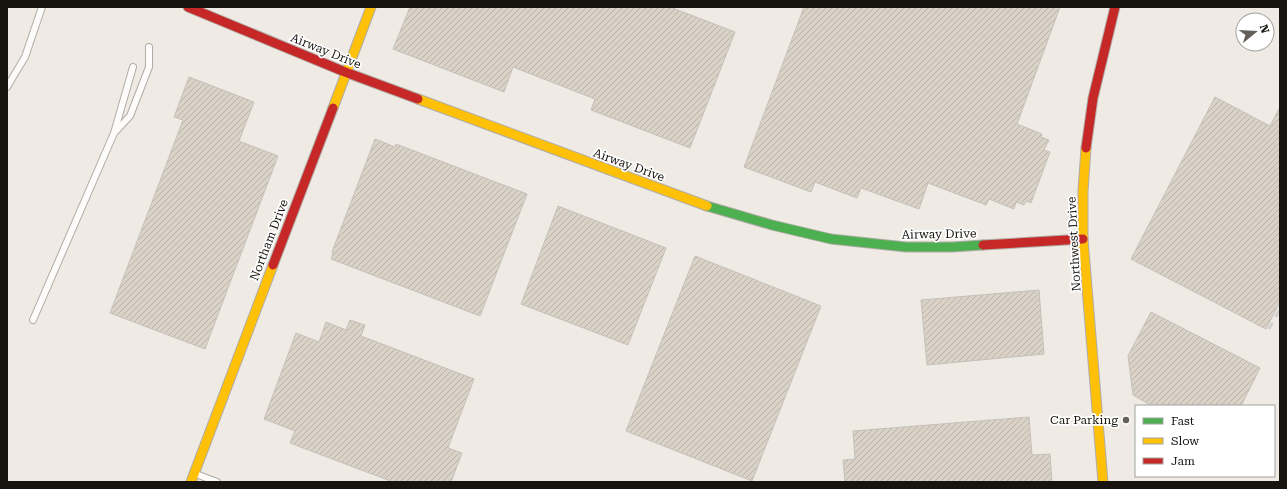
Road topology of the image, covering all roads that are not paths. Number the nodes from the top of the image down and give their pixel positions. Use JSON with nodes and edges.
{"nodes":[{"id":1,"x":42,"y":7,"type":"edge"},
{"id":2,"x":188,"y":7,"type":"edge"},
{"id":3,"x":371,"y":7,"type":"edge"},
{"id":4,"x":1115,"y":7,"type":"edge"},
{"id":5,"x":149,"y":47,"type":"dead end"},
{"id":6,"x":133,"y":67,"type":"dead end"},
{"id":7,"x":345,"y":72,"type":"junction"},
{"id":8,"x":7,"y":87,"type":"edge"},
{"id":9,"x":114,"y":133,"type":"junction"},
{"id":10,"x":1083,"y":239,"type":"junction"},
{"id":11,"x":33,"y":320,"type":"dead end"},
{"id":12,"x":193,"y":478,"type":"edge"},
{"id":13,"x":217,"y":482,"type":"edge"},
{"id":14,"x":1104,"y":482,"type":"edge"}],
"edges":[{"from":1,"to":8,"type":"lane"},
{"from":2,"to":7,"type":"street","name":"Airway Drive"},
{"from":3,"to":7,"type":"street","name":"Northam Drive"},
{"from":4,"to":10,"type":"street","name":"Northwest Drive"},
{"from":5,"to":9,"type":"lane"},
{"from":6,"to":9,"type":"lane"},
{"from":7,"to":10,"type":"street","name":"Airway Drive"},
{"from":7,"to":12,"type":"street","name":"Northam Drive"},
{"from":9,"to":11,"type":"lane"},
{"from":10,"to":14,"type":"street","name":"Northwest Drive"},
{"from":12,"to":13,"type":"lane"}]}
